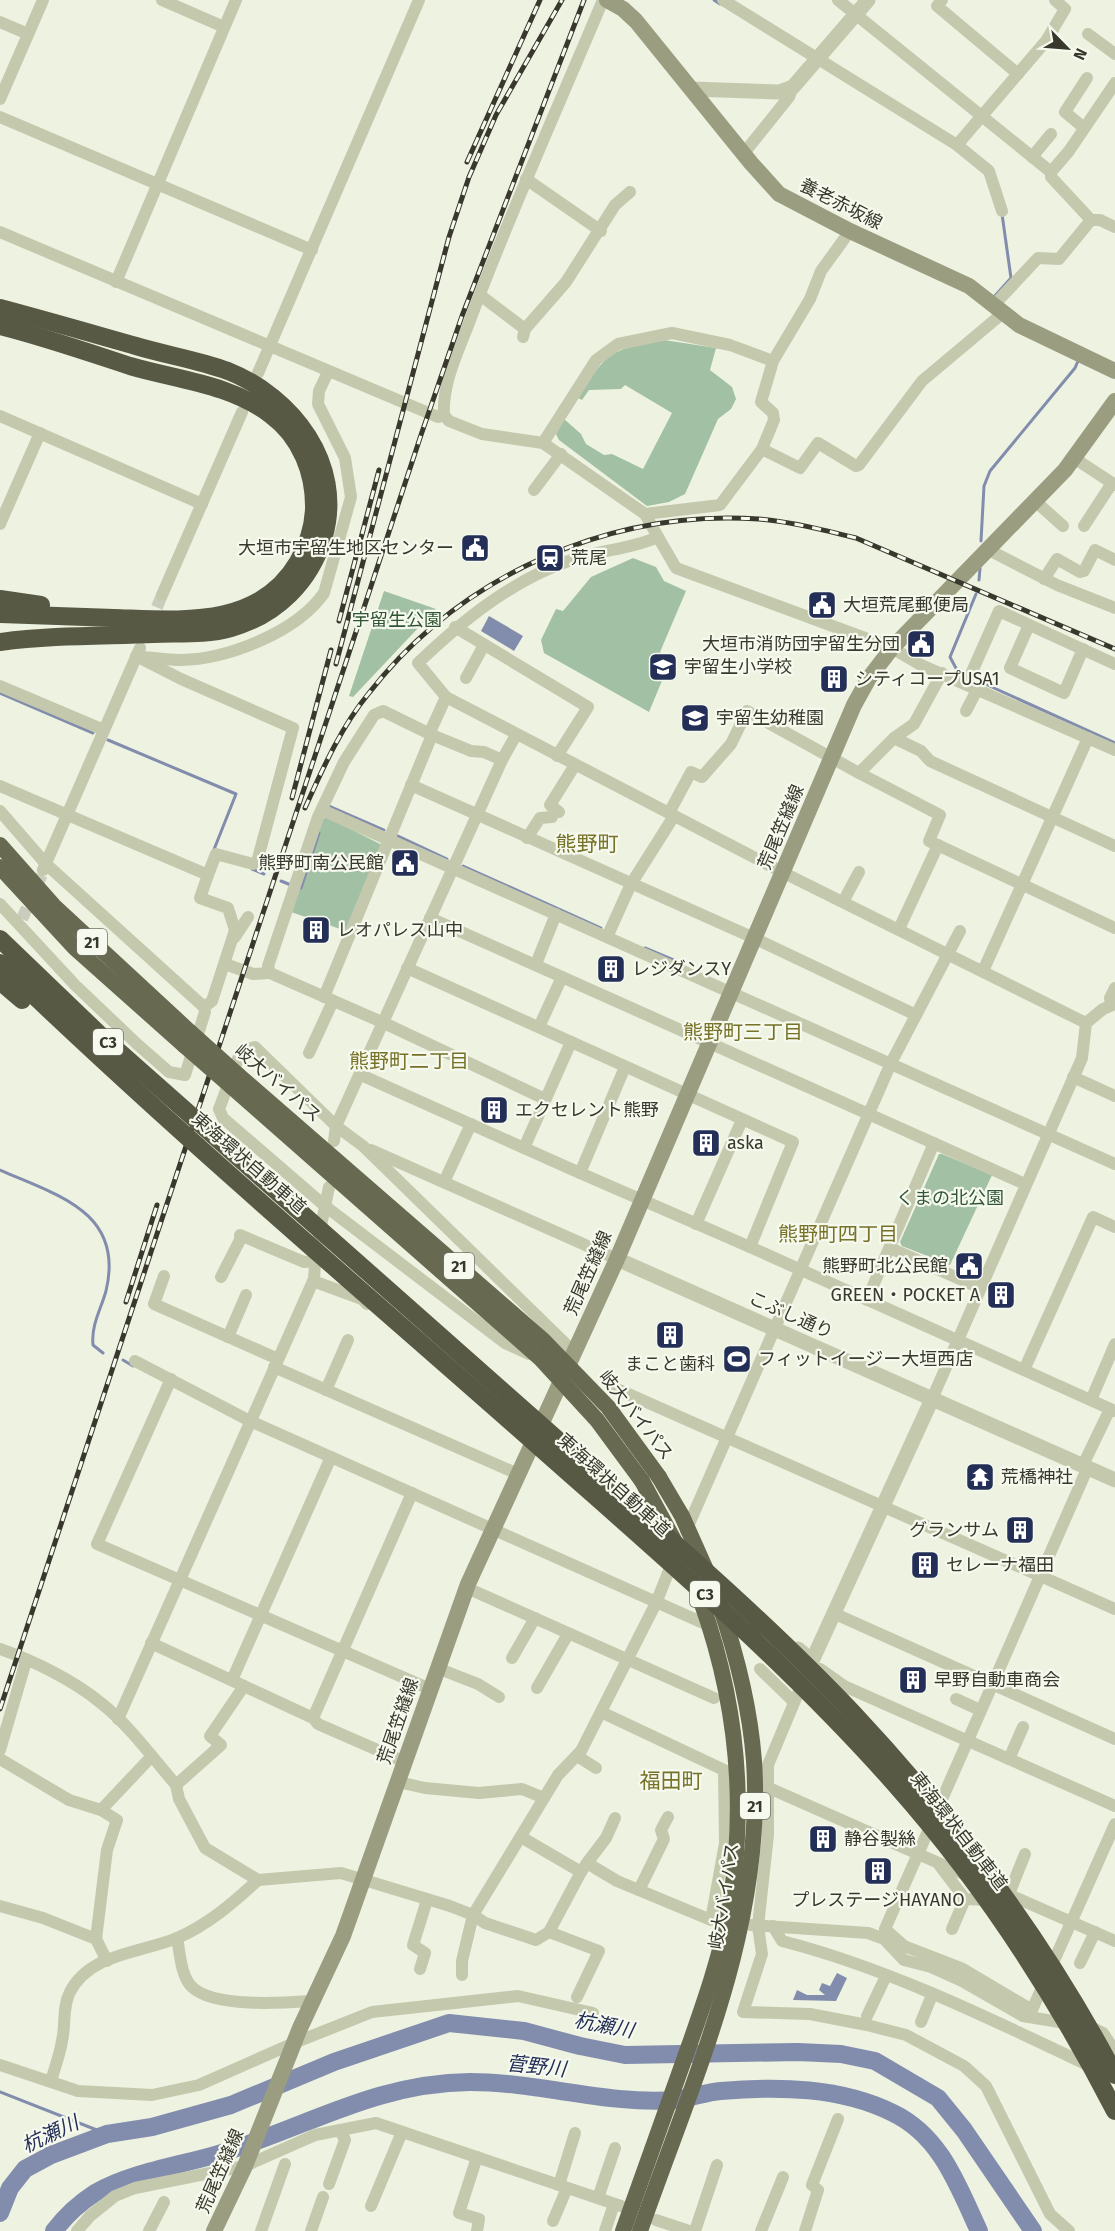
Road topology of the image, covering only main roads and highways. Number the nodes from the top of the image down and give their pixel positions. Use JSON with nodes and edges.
{"nodes":[{"id":1,"x":605,"y":0,"type":"edge"},
{"id":2,"x":0,"y":308,"type":"edge"},
{"id":3,"x":0,"y":326,"type":"edge"},
{"id":4,"x":1115,"y":371,"type":"edge"},
{"id":5,"x":1115,"y":401,"type":"edge"},
{"id":6,"x":0,"y":599,"type":"edge"},
{"id":7,"x":0,"y":614,"type":"edge"},
{"id":8,"x":25,"y":621,"type":"junction"},
{"id":9,"x":0,"y":625,"type":"edge"},
{"id":10,"x":162,"y":627,"type":"junction"},
{"id":11,"x":0,"y":642,"type":"edge"},
{"id":12,"x":0,"y":845,"type":"edge"},
{"id":13,"x":0,"y":867,"type":"edge"},
{"id":14,"x":0,"y":928,"type":"edge"},
{"id":15,"x":0,"y":939,"type":"edge"},
{"id":16,"x":0,"y":963,"type":"edge"},
{"id":17,"x":0,"y":981,"type":"edge"},
{"id":18,"x":188,"y":1039,"type":"junction"},
{"id":19,"x":151,"y":1080,"type":"junction"},
{"id":20,"x":235,"y":1081,"type":"junction"},
{"id":21,"x":208,"y":1155,"type":"junction"},
{"id":22,"x":571,"y":1358,"type":"junction"},
{"id":23,"x":562,"y":1380,"type":"junction"},
{"id":24,"x":709,"y":1599,"type":"junction"},
{"id":25,"x":709,"y":2014,"type":"junction"},
{"id":26,"x":1115,"y":2076,"type":"edge"},
{"id":27,"x":1115,"y":2111,"type":"edge"},
{"id":28,"x":642,"y":2213,"type":"edge"},
{"id":29,"x":214,"y":2231,"type":"edge"},
{"id":30,"x":623,"y":2231,"type":"edge"},
{"id":31,"x":640,"y":2231,"type":"edge"}],
"edges":[{"from":1,"to":4,"type":"main road","name":"養老赤坂線"},
{"from":2,"to":10,"type":"highway"},
{"from":3,"to":10,"type":"highway"},
{"from":5,"to":22,"type":"main road","name":"荒尾笠縫線"},
{"from":6,"to":8,"type":"highway"},
{"from":7,"to":8,"type":"highway"},
{"from":8,"to":9,"type":"highway"},
{"from":8,"to":10,"type":"highway"},
{"from":8,"to":11,"type":"highway"},
{"from":12,"to":18,"type":"highway","name":"岐大バイパス","number":"21"},
{"from":13,"to":18,"type":"highway","name":"岐大バイパス","number":"21"},
{"from":14,"to":19,"type":"highway","bridge":true},
{"from":15,"to":19,"type":"highway","name":"東海環状自動車道","number":"C3","bridge":true},
{"from":16,"to":21,"type":"highway","name":"東海環状自動車道","number":"C3","bridge":true},
{"from":17,"to":21,"type":"highway","bridge":true},
{"from":18,"to":20,"type":"highway","name":"岐大バイパス","number":"21","bridge":true},
{"from":19,"to":26,"type":"highway","name":"東海環状自動車道","number":"C3","bridge":true},
{"from":20,"to":22,"type":"highway","name":"岐大バイパス","number":"21"},
{"from":20,"to":23,"type":"highway","name":"岐大バイパス","number":"21"},
{"from":21,"to":27,"type":"highway","name":"東海環状自動車道","number":"C3","bridge":true},
{"from":22,"to":23,"type":"main road","name":"荒尾笠縫線"},
{"from":22,"to":24,"type":"highway","name":"岐大バイパス","number":"21","bridge":true},
{"from":23,"to":24,"type":"highway","name":"岐大バイパス","number":"21","bridge":true},
{"from":23,"to":29,"type":"main road","name":"荒尾笠縫線"},
{"from":24,"to":25,"type":"highway","name":"岐大バイパス","number":"21"},
{"from":24,"to":25,"type":"highway","name":"岐大バイパス","number":"21"},
{"from":25,"to":28,"type":"highway","name":"岐大バイパス","number":"21"},
{"from":28,"to":30,"type":"highway","name":"岐大バイパス","number":"21"},
{"from":28,"to":31,"type":"highway","name":"岐大バイパス","number":"21"}]}
